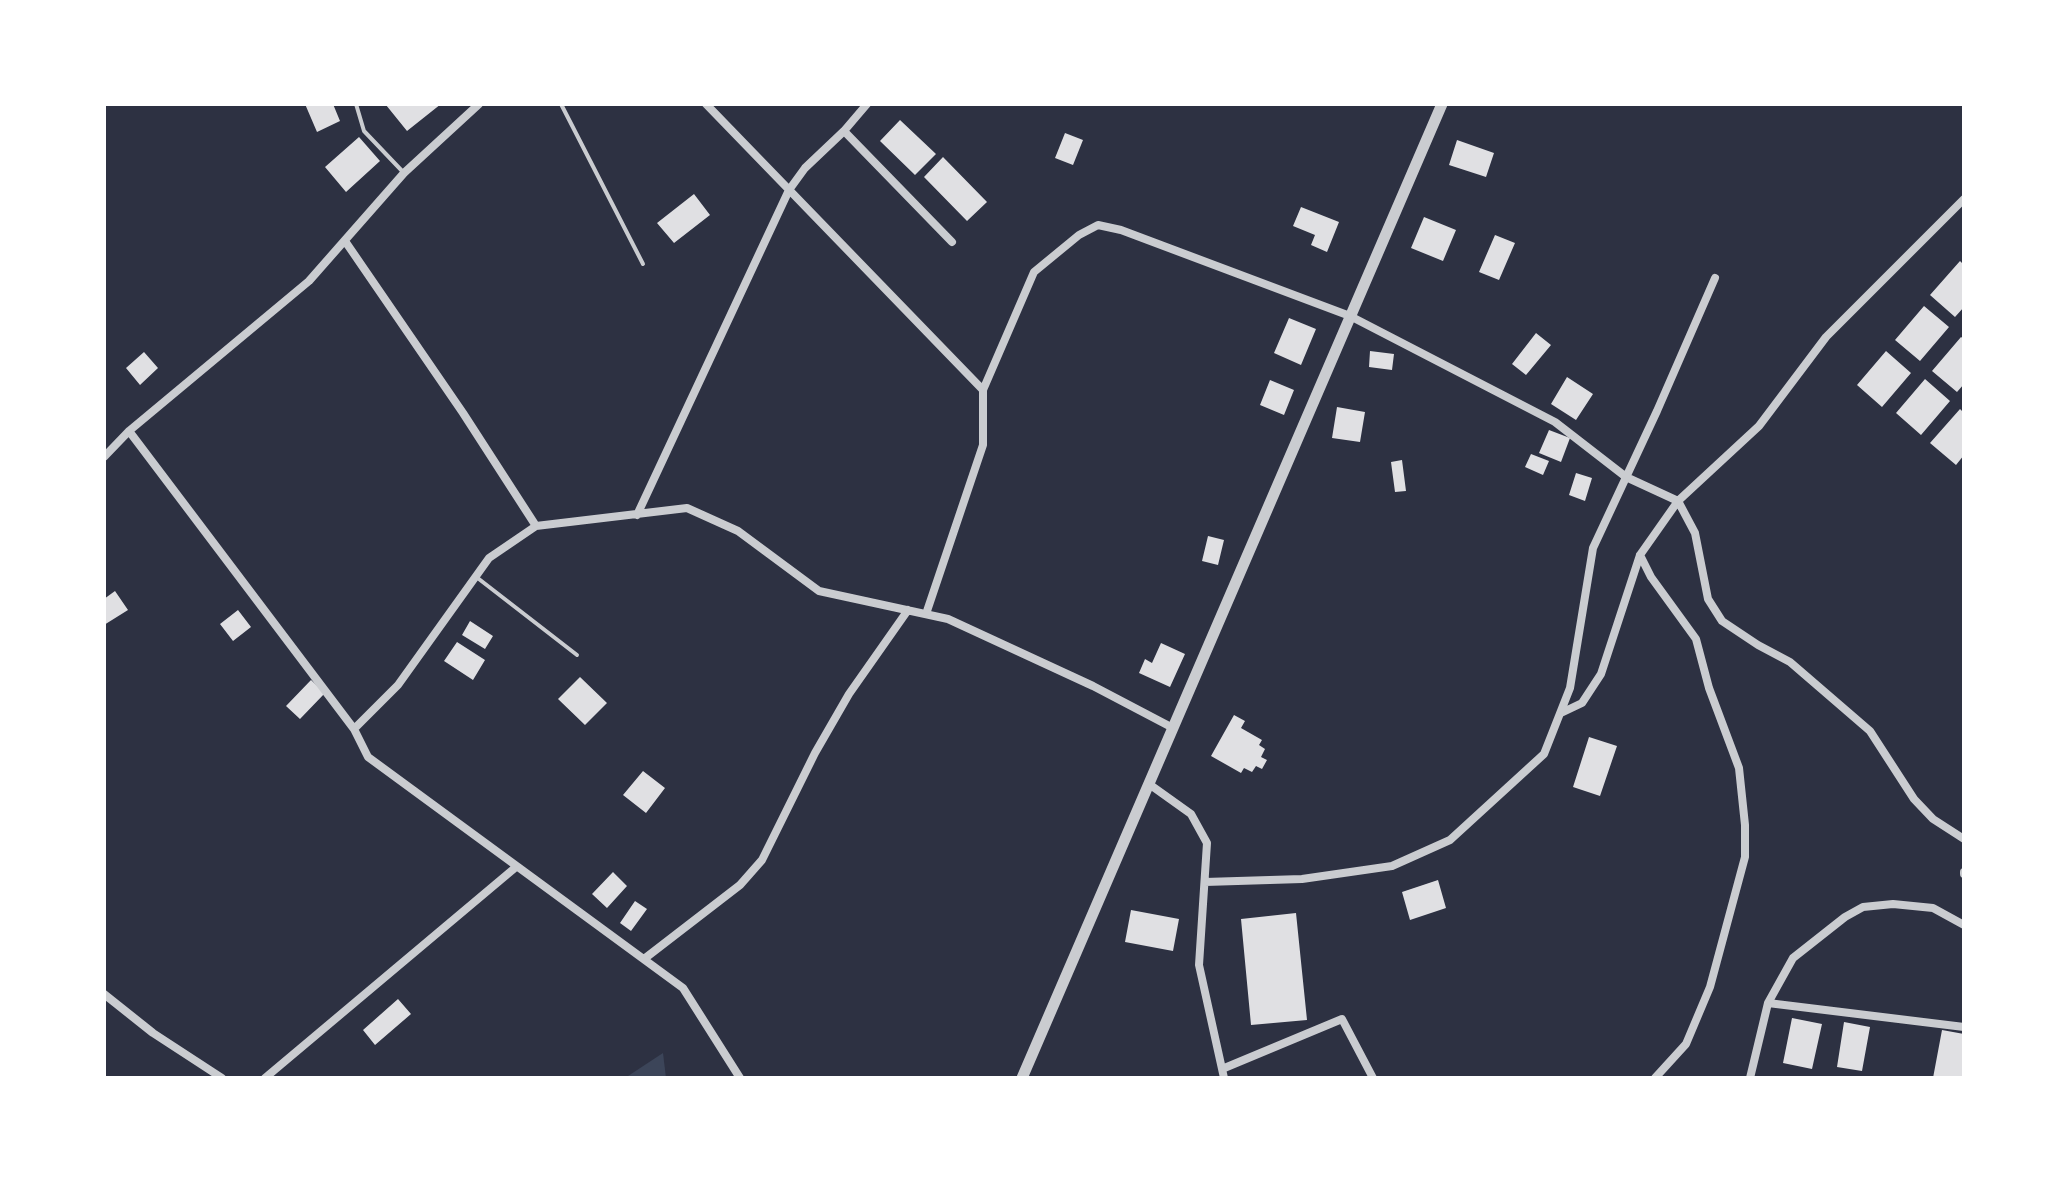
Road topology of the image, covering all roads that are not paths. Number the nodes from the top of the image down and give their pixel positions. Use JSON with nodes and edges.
{"nodes":[{"id":1,"x":356,"y":104,"type":"edge"},
{"id":2,"x":479,"y":104,"type":"edge"},
{"id":3,"x":561,"y":104,"type":"edge"},
{"id":4,"x":706,"y":104,"type":"edge"},
{"id":5,"x":867,"y":104,"type":"edge"},
{"id":6,"x":1442,"y":104,"type":"edge"},
{"id":7,"x":844,"y":131,"type":"junction"},
{"id":8,"x":404,"y":173,"type":"junction"},
{"id":9,"x":789,"y":190,"type":"junction"},
{"id":10,"x":1964,"y":199,"type":"edge"},
{"id":11,"x":345,"y":241,"type":"junction"},
{"id":12,"x":952,"y":242,"type":"dead end"},
{"id":13,"x":643,"y":264,"type":"dead end"},
{"id":14,"x":1715,"y":278,"type":"dead end"},
{"id":15,"x":1350,"y":316,"type":"junction"},
{"id":16,"x":983,"y":390,"type":"junction"},
{"id":17,"x":129,"y":431,"type":"junction"},
{"id":18,"x":104,"y":457,"type":"edge"},
{"id":19,"x":1626,"y":477,"type":"junction"},
{"id":20,"x":1678,"y":501,"type":"junction"},
{"id":21,"x":637,"y":515,"type":"junction"},
{"id":22,"x":536,"y":526,"type":"junction"},
{"id":23,"x":1640,"y":555,"type":"junction"},
{"id":24,"x":475,"y":576,"type":"junction"},
{"id":25,"x":908,"y":610,"type":"junction"},
{"id":26,"x":926,"y":614,"type":"junction"},
{"id":27,"x":577,"y":655,"type":"dead end"},
{"id":28,"x":1561,"y":713,"type":"junction"},
{"id":29,"x":1173,"y":728,"type":"junction"},
{"id":30,"x":354,"y":729,"type":"junction"},
{"id":31,"x":1149,"y":784,"type":"junction"},
{"id":32,"x":1964,"y":839,"type":"edge"},
{"id":33,"x":516,"y":867,"type":"junction"},
{"id":34,"x":1205,"y":882,"type":"junction"},
{"id":35,"x":1964,"y":925,"type":"edge"},
{"id":36,"x":644,"y":959,"type":"junction"},
{"id":37,"x":104,"y":994,"type":"edge"},
{"id":38,"x":1768,"y":1003,"type":"junction"},
{"id":39,"x":1964,"y":1027,"type":"edge"},
{"id":40,"x":1223,"y":1074,"type":"edge"},
{"id":41,"x":222,"y":1078,"type":"edge"},
{"id":42,"x":265,"y":1078,"type":"edge"},
{"id":43,"x":740,"y":1078,"type":"edge"},
{"id":44,"x":1022,"y":1078,"type":"edge"},
{"id":45,"x":1373,"y":1078,"type":"edge"},
{"id":46,"x":1655,"y":1078,"type":"edge"},
{"id":47,"x":1750,"y":1078,"type":"edge"}],
"edges":[{"from":1,"to":8,"type":"lane"},
{"from":2,"to":8,"type":"street"},
{"from":3,"to":13,"type":"lane"},
{"from":4,"to":9,"type":"street"},
{"from":5,"to":7,"type":"street"},
{"from":6,"to":15,"type":"street"},
{"from":7,"to":9,"type":"street"},
{"from":7,"to":12,"type":"street"},
{"from":8,"to":11,"type":"street"},
{"from":9,"to":16,"type":"street"},
{"from":9,"to":21,"type":"street"},
{"from":10,"to":20,"type":"street"},
{"from":11,"to":17,"type":"street"},
{"from":11,"to":22,"type":"street"},
{"from":14,"to":19,"type":"street"},
{"from":15,"to":16,"type":"street"},
{"from":15,"to":19,"type":"street"},
{"from":15,"to":29,"type":"street"},
{"from":16,"to":26,"type":"street"},
{"from":17,"to":18,"type":"street"},
{"from":17,"to":30,"type":"street"},
{"from":19,"to":20,"type":"street"},
{"from":19,"to":28,"type":"street"},
{"from":20,"to":23,"type":"street"},
{"from":20,"to":32,"type":"street"},
{"from":21,"to":22,"type":"street"},
{"from":21,"to":25,"type":"street"},
{"from":22,"to":24,"type":"street"},
{"from":23,"to":28,"type":"street"},
{"from":23,"to":46,"type":"street"},
{"from":24,"to":27,"type":"lane"},
{"from":24,"to":30,"type":"street"},
{"from":25,"to":26,"type":"street"},
{"from":25,"to":36,"type":"street"},
{"from":26,"to":29,"type":"street"},
{"from":28,"to":34,"type":"street"},
{"from":29,"to":31,"type":"street"},
{"from":30,"to":33,"type":"street"},
{"from":31,"to":34,"type":"street"},
{"from":31,"to":44,"type":"street"},
{"from":33,"to":36,"type":"street"},
{"from":33,"to":42,"type":"street"},
{"from":34,"to":40,"type":"street"},
{"from":35,"to":38,"type":"street"},
{"from":36,"to":43,"type":"street"},
{"from":37,"to":41,"type":"street"},
{"from":38,"to":39,"type":"street"},
{"from":38,"to":47,"type":"street"},
{"from":40,"to":45,"type":"street"}]}
